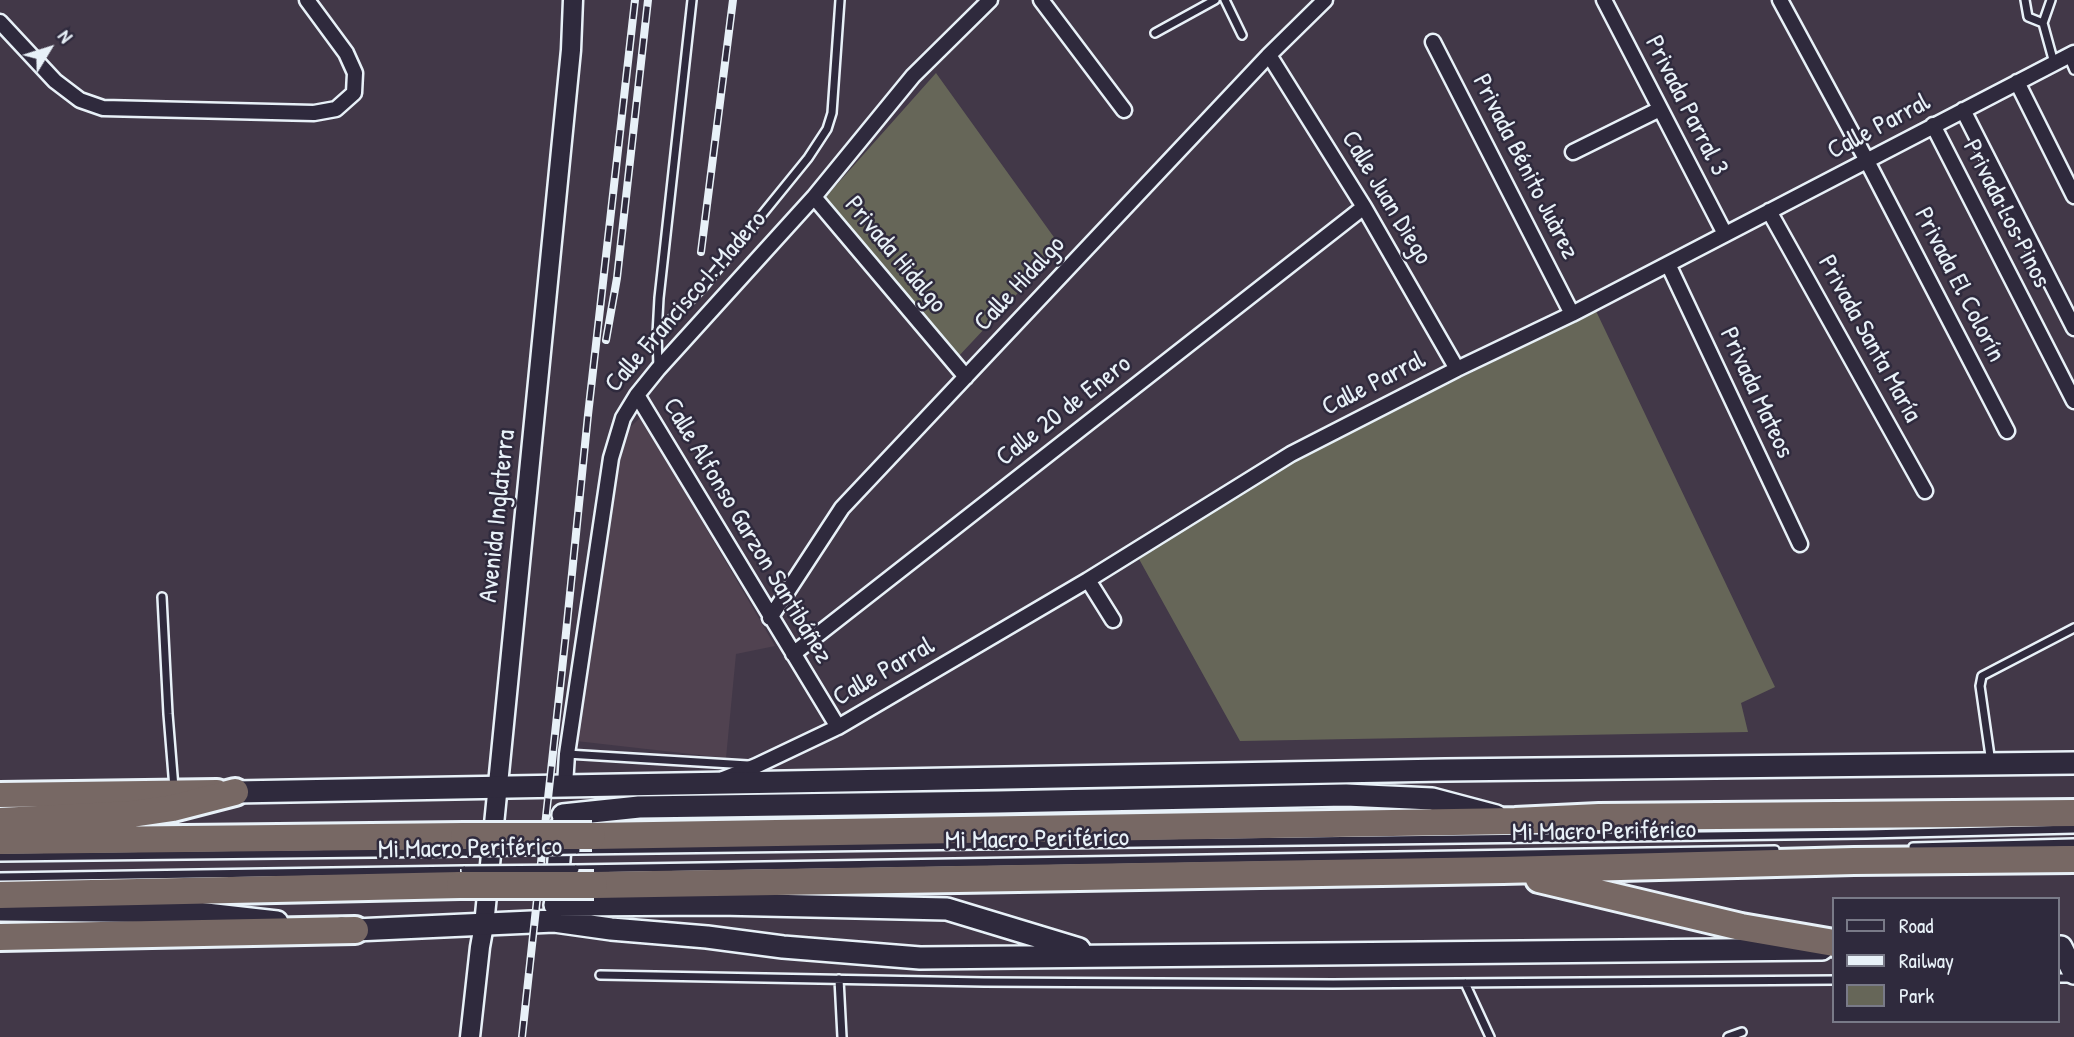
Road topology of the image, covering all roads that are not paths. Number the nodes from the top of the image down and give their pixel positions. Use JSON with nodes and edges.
{"nodes":[{"id":1,"x":307,"y":0,"type":"edge"},
{"id":2,"x":573,"y":0,"type":"edge"},
{"id":3,"x":692,"y":0,"type":"edge"},
{"id":4,"x":840,"y":0,"type":"edge"},
{"id":5,"x":990,"y":0,"type":"edge"},
{"id":6,"x":1041,"y":0,"type":"edge"},
{"id":7,"x":1215,"y":0,"type":"edge"},
{"id":8,"x":1225,"y":0,"type":"edge"},
{"id":9,"x":1325,"y":0,"type":"edge"},
{"id":10,"x":1604,"y":0,"type":"edge"},
{"id":11,"x":1780,"y":0,"type":"edge"},
{"id":12,"x":2025,"y":0,"type":"edge"},
{"id":13,"x":2051,"y":0,"type":"edge"},
{"id":14,"x":0,"y":22,"type":"edge"},
{"id":15,"x":2043,"y":23,"type":"junction"},
{"id":16,"x":1155,"y":33,"type":"dead end"},
{"id":17,"x":1242,"y":35,"type":"dead end"},
{"id":18,"x":1433,"y":42,"type":"dead end"},
{"id":19,"x":1269,"y":55,"type":"junction"},
{"id":20,"x":2072,"y":60,"type":"edge"},
{"id":21,"x":2054,"y":63,"type":"junction"},
{"id":22,"x":2017,"y":82,"type":"junction"},
{"id":23,"x":1660,"y":109,"type":"junction"},
{"id":24,"x":1124,"y":110,"type":"dead end"},
{"id":25,"x":1963,"y":110,"type":"junction"},
{"id":26,"x":1933,"y":125,"type":"junction"},
{"id":27,"x":1573,"y":152,"type":"dead end"},
{"id":28,"x":1867,"y":161,"type":"junction"},
{"id":29,"x":2074,"y":196,"type":"edge"},
{"id":30,"x":814,"y":197,"type":"junction"},
{"id":31,"x":1364,"y":206,"type":"junction"},
{"id":32,"x":1769,"y":211,"type":"junction"},
{"id":33,"x":1725,"y":234,"type":"junction"},
{"id":34,"x":1668,"y":264,"type":"junction"},
{"id":35,"x":1572,"y":314,"type":"junction"},
{"id":36,"x":2074,"y":328,"type":"edge"},
{"id":37,"x":657,"y":334,"type":"junction"},
{"id":38,"x":658,"y":369,"type":"junction"},
{"id":39,"x":1457,"y":369,"type":"junction"},
{"id":40,"x":966,"y":377,"type":"junction"},
{"id":41,"x":637,"y":395,"type":"junction"},
{"id":42,"x":2074,"y":401,"type":"edge"},
{"id":43,"x":2007,"y":431,"type":"dead end"},
{"id":44,"x":1925,"y":491,"type":"dead end"},
{"id":45,"x":1800,"y":544,"type":"dead end"},
{"id":46,"x":1088,"y":580,"type":"junction"},
{"id":47,"x":162,"y":597,"type":"dead end"},
{"id":48,"x":770,"y":618,"type":"junction"},
{"id":49,"x":1113,"y":620,"type":"dead end"},
{"id":50,"x":2074,"y":628,"type":"edge"},
{"id":51,"x":793,"y":654,"type":"junction"},
{"id":52,"x":838,"y":727,"type":"junction"},
{"id":53,"x":567,"y":754,"type":"junction"},
{"id":54,"x":2074,"y":763,"type":"edge"},
{"id":55,"x":1991,"y":764,"type":"junction"},
{"id":56,"x":756,"y":766,"type":"junction"},
{"id":57,"x":1113,"y":776,"type":"junction"},
{"id":58,"x":565,"y":785,"type":"junction"},
{"id":59,"x":712,"y":785,"type":"junction"},
{"id":60,"x":497,"y":787,"type":"junction"},
{"id":61,"x":174,"y":792,"type":"junction"},
{"id":62,"x":235,"y":792,"type":"junction"},
{"id":63,"x":0,"y":795,"type":"edge"},
{"id":64,"x":1208,"y":798,"type":"junction"},
{"id":65,"x":2074,"y":813,"type":"edge"},
{"id":66,"x":563,"y":815,"type":"junction"},
{"id":67,"x":0,"y":821,"type":"edge"},
{"id":68,"x":1515,"y":821,"type":"junction"},
{"id":69,"x":2074,"y":829,"type":"edge"},
{"id":70,"x":0,"y":841,"type":"edge"},
{"id":71,"x":584,"y":843,"type":"junction"},
{"id":72,"x":465,"y":844,"type":"junction"},
{"id":73,"x":2074,"y":844,"type":"edge"},
{"id":74,"x":1898,"y":848,"type":"dead end"},
{"id":75,"x":1787,"y":850,"type":"dead end"},
{"id":76,"x":0,"y":857,"type":"edge"},
{"id":77,"x":2074,"y":859,"type":"edge"},
{"id":78,"x":1503,"y":870,"type":"junction"},
{"id":79,"x":0,"y":877,"type":"edge"},
{"id":80,"x":585,"y":877,"type":"junction"},
{"id":81,"x":462,"y":878,"type":"junction"},
{"id":82,"x":0,"y":895,"type":"edge"},
{"id":83,"x":0,"y":910,"type":"edge"},
{"id":84,"x":555,"y":913,"type":"junction"},
{"id":85,"x":484,"y":925,"type":"junction"},
{"id":86,"x":355,"y":930,"type":"junction"},
{"id":87,"x":0,"y":937,"type":"edge"},
{"id":88,"x":1832,"y":943,"type":"edge"},
{"id":89,"x":2064,"y":947,"type":"edge"},
{"id":90,"x":1832,"y":949,"type":"edge"},
{"id":91,"x":1097,"y":955,"type":"junction"},
{"id":92,"x":600,"y":975,"type":"dead end"},
{"id":93,"x":2074,"y":976,"type":"edge"},
{"id":94,"x":839,"y":979,"type":"junction"},
{"id":95,"x":1832,"y":980,"type":"edge"},
{"id":96,"x":1465,"y":983,"type":"junction"},
{"id":97,"x":1742,"y":1031,"type":"dead end"},
{"id":98,"x":470,"y":1037,"type":"edge"},
{"id":99,"x":842,"y":1037,"type":"edge"},
{"id":100,"x":1490,"y":1037,"type":"edge"},
{"id":101,"x":1728,"y":1037,"type":"edge"}],
"edges":[{"from":1,"to":14,"type":"street"},
{"from":2,"to":60,"type":"street","name":"Avenida Inglaterra"},
{"from":3,"to":37,"type":"lane"},
{"from":4,"to":37,"type":"lane"},
{"from":5,"to":30,"type":"street","name":"Calle Francisco I. Madero"},
{"from":6,"to":24,"type":"street"},
{"from":7,"to":16,"type":"lane"},
{"from":8,"to":17,"type":"lane"},
{"from":9,"to":19,"type":"street","name":"Calle Hidalgo"},
{"from":10,"to":23,"type":"street","name":"Privada Parral 3"},
{"from":11,"to":28,"type":"street","name":"Privada El Colorín"},
{"from":12,"to":15,"type":"lane"},
{"from":13,"to":15,"type":"lane"},
{"from":15,"to":21,"type":"lane"},
{"from":18,"to":35,"type":"street","name":"Privada Bénito Juàrez"},
{"from":19,"to":31,"type":"street","name":"Calle Juan Diego"},
{"from":19,"to":40,"type":"street","name":"Calle Hidalgo"},
{"from":20,"to":21,"type":"street","name":"Calle Parral"},
{"from":21,"to":22,"type":"street","name":"Calle Parral"},
{"from":22,"to":25,"type":"street","name":"Calle Parral"},
{"from":22,"to":29,"type":"street"},
{"from":23,"to":27,"type":"street"},
{"from":23,"to":33,"type":"street","name":"Privada Parral 3"},
{"from":25,"to":26,"type":"street","name":"Calle Parral"},
{"from":25,"to":36,"type":"street"},
{"from":26,"to":28,"type":"street","name":"Calle Parral"},
{"from":26,"to":42,"type":"street","name":"Privada Los Pinos"},
{"from":28,"to":32,"type":"street","name":"Calle Parral"},
{"from":28,"to":43,"type":"street","name":"Privada El Colorín"},
{"from":30,"to":38,"type":"street","name":"Calle Francisco I. Madero"},
{"from":30,"to":40,"type":"street","name":"Privada Hidalgo"},
{"from":31,"to":39,"type":"street","name":"Calle Juan Diego"},
{"from":31,"to":51,"type":"street","name":"Calle 20 de Enero"},
{"from":32,"to":33,"type":"street","name":"Calle Parral"},
{"from":32,"to":44,"type":"street","name":"Privada Santa María"},
{"from":33,"to":34,"type":"street","name":"Calle Parral"},
{"from":34,"to":35,"type":"street","name":"Calle Parral"},
{"from":34,"to":45,"type":"street","name":"Privada Mateos"},
{"from":35,"to":39,"type":"street","name":"Calle Parral"},
{"from":37,"to":38,"type":"lane"},
{"from":38,"to":41,"type":"street","name":"Calle Francisco I. Madero"},
{"from":39,"to":46,"type":"street","name":"Calle Parral"},
{"from":40,"to":48,"type":"street","name":"Calle Hidalgo"},
{"from":41,"to":48,"type":"street","name":"Calle Alfonso Garzon Santibáñez"},
{"from":41,"to":53,"type":"street","name":"Calle Francisco I. Madero"},
{"from":46,"to":49,"type":"street"},
{"from":46,"to":52,"type":"street","name":"Calle Parral"},
{"from":47,"to":61,"type":"lane"},
{"from":48,"to":51,"type":"street","name":"Calle Alfonso Garzon Santibáñez"},
{"from":50,"to":55,"type":"lane"},
{"from":51,"to":52,"type":"street","name":"Calle Alfonso Garzon Santibáñez"},
{"from":52,"to":56,"type":"street","name":"Calle Parral"},
{"from":53,"to":56,"type":"lane"},
{"from":53,"to":58,"type":"street","name":"Calle Francisco I. Madero"},
{"from":54,"to":55,"type":"main road"},
{"from":55,"to":57,"type":"main road"},
{"from":56,"to":59,"type":"street","name":"Calle Parral"},
{"from":57,"to":59,"type":"main road"},
{"from":57,"to":64,"type":"main road"},
{"from":58,"to":59,"type":"main road"},
{"from":58,"to":60,"type":"main road"},
{"from":58,"to":66,"type":"main road","name":"Calle Francisco I. Madero"},
{"from":60,"to":62,"type":"main road"},
{"from":60,"to":85,"type":"street","name":"Avenida Inglaterra"},
{"from":61,"to":62,"type":"highway"},
{"from":61,"to":63,"type":"highway"},
{"from":62,"to":67,"type":"highway"},
{"from":64,"to":66,"type":"main road"},
{"from":64,"to":68,"type":"main road"},
{"from":65,"to":68,"type":"highway"},
{"from":66,"to":84,"type":"main road","name":"Calle Francisco I. Madero"},
{"from":68,"to":71,"type":"highway"},
{"from":69,"to":71,"type":"lane","name":"Mi Macro Periférico"},
{"from":70,"to":72,"type":"highway"},
{"from":71,"to":72,"type":"highway","bridge":true},
{"from":72,"to":76,"type":"lane","name":"Mi Macro Periférico"},
{"from":73,"to":74,"type":"lane"},
{"from":75,"to":80,"type":"lane","name":"Mi Macro Periférico"},
{"from":77,"to":78,"type":"highway"},
{"from":78,"to":80,"type":"highway"},
{"from":78,"to":88,"type":"highway"},
{"from":79,"to":81,"type":"lane","name":"Mi Macro Periférico"},
{"from":80,"to":81,"type":"highway","bridge":true},
{"from":81,"to":82,"type":"highway"},
{"from":83,"to":86,"type":"main road"},
{"from":84,"to":85,"type":"main road"},
{"from":84,"to":91,"type":"main road"},
{"from":84,"to":91,"type":"main road"},
{"from":85,"to":86,"type":"main road"},
{"from":85,"to":98,"type":"street","name":"Avenida Inglaterra"},
{"from":86,"to":87,"type":"highway"},
{"from":89,"to":93,"type":"main road"},
{"from":90,"to":91,"type":"main road"},
{"from":92,"to":94,"type":"lane"},
{"from":94,"to":96,"type":"lane"},
{"from":94,"to":99,"type":"lane"},
{"from":95,"to":96,"type":"lane"},
{"from":96,"to":100,"type":"lane"},
{"from":97,"to":101,"type":"lane"}]}
